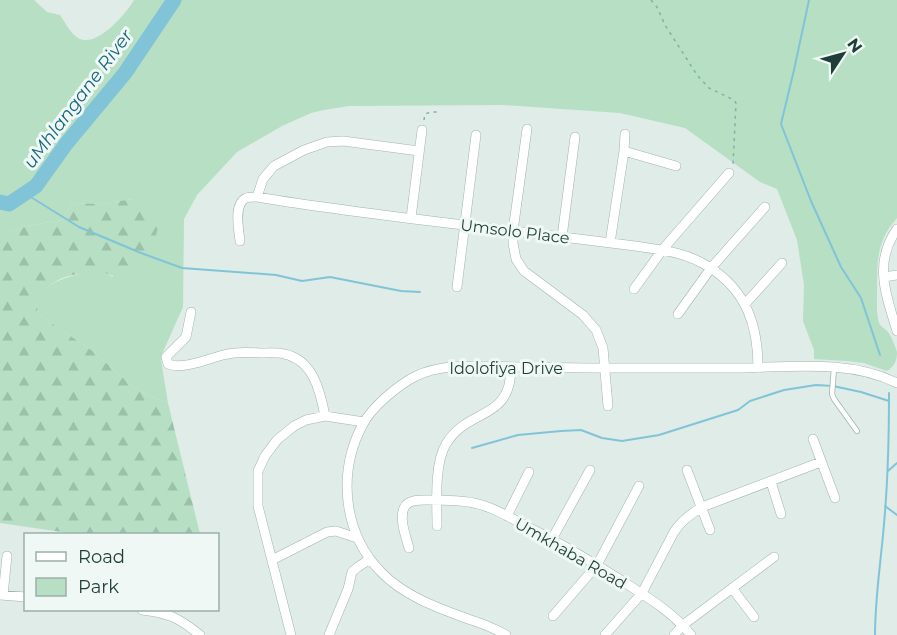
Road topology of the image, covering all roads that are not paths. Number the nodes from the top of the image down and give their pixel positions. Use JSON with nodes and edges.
{"nodes":[{"id":1,"x":527,"y":129,"type":"dead end"},
{"id":2,"x":422,"y":130,"type":"road end"},
{"id":3,"x":625,"y":134,"type":"dead end"},
{"id":4,"x":477,"y":135,"type":"dead end"},
{"id":5,"x":575,"y":137,"type":"dead end"},
{"id":6,"x":419,"y":151,"type":"junction"},
{"id":7,"x":624,"y":151,"type":"junction"},
{"id":8,"x":676,"y":166,"type":"dead end"},
{"id":9,"x":729,"y":174,"type":"road end"},
{"id":10,"x":257,"y":197,"type":"junction"},
{"id":11,"x":765,"y":207,"type":"dead end"},
{"id":12,"x":411,"y":218,"type":"junction"},
{"id":13,"x":464,"y":225,"type":"junction"},
{"id":14,"x":897,"y":229,"type":"edge"},
{"id":15,"x":513,"y":231,"type":"junction"},
{"id":16,"x":562,"y":237,"type":"junction"},
{"id":17,"x":240,"y":241,"type":"dead end"},
{"id":18,"x":610,"y":243,"type":"junction"},
{"id":19,"x":663,"y":249,"type":"junction"},
{"id":20,"x":782,"y":263,"type":"dead end"},
{"id":21,"x":711,"y":268,"type":"junction"},
{"id":22,"x":897,"y":275,"type":"edge"},
{"id":23,"x":884,"y":277,"type":"junction"},
{"id":24,"x":457,"y":287,"type":"dead end"},
{"id":25,"x":634,"y":289,"type":"dead end"},
{"id":26,"x":744,"y":304,"type":"junction"},
{"id":27,"x":191,"y":312,"type":"dead end"},
{"id":28,"x":678,"y":314,"type":"dead end"},
{"id":29,"x":897,"y":331,"type":"edge"},
{"id":30,"x":511,"y":367,"type":"junction"},
{"id":31,"x":604,"y":368,"type":"junction"},
{"id":32,"x":758,"y":368,"type":"junction"},
{"id":33,"x":834,"y":368,"type":"junction"},
{"id":34,"x":897,"y":382,"type":"edge"},
{"id":35,"x":608,"y":406,"type":"dead end"},
{"id":36,"x":324,"y":416,"type":"junction"},
{"id":37,"x":364,"y":422,"type":"junction"},
{"id":38,"x":857,"y":431,"type":"dead end"},
{"id":39,"x":813,"y":439,"type":"dead end"},
{"id":40,"x":821,"y":462,"type":"junction"},
{"id":41,"x":590,"y":470,"type":"dead end"},
{"id":42,"x":687,"y":470,"type":"dead end"},
{"id":43,"x":529,"y":472,"type":"dead end"},
{"id":44,"x":771,"y":482,"type":"junction"},
{"id":45,"x":639,"y":486,"type":"dead end"},
{"id":46,"x":836,"y":498,"type":"dead end"},
{"id":47,"x":437,"y":500,"type":"junction"},
{"id":48,"x":702,"y":507,"type":"junction"},
{"id":49,"x":781,"y":514,"type":"dead end"},
{"id":50,"x":507,"y":516,"type":"junction"},
{"id":51,"x":437,"y":526,"type":"dead end"},
{"id":52,"x":710,"y":530,"type":"dead end"},
{"id":53,"x":357,"y":538,"type":"junction"},
{"id":54,"x":552,"y":539,"type":"junction"},
{"id":55,"x":409,"y":548,"type":"dead end"},
{"id":56,"x":7,"y":556,"type":"dead end"},
{"id":57,"x":774,"y":557,"type":"dead end"},
{"id":58,"x":370,"y":559,"type":"junction"},
{"id":59,"x":272,"y":560,"type":"junction"},
{"id":60,"x":597,"y":565,"type":"junction"},
{"id":61,"x":732,"y":588,"type":"junction"},
{"id":62,"x":642,"y":593,"type":"junction"},
{"id":63,"x":2,"y":595,"type":"edge"},
{"id":64,"x":24,"y":597,"type":"edge"},
{"id":65,"x":152,"y":611,"type":"edge"},
{"id":66,"x":553,"y":616,"type":"dead end"},
{"id":67,"x":754,"y":617,"type":"dead end"},
{"id":68,"x":683,"y":625,"type":"junction"},
{"id":69,"x":200,"y":635,"type":"edge"},
{"id":70,"x":291,"y":635,"type":"edge"},
{"id":71,"x":328,"y":635,"type":"edge"},
{"id":72,"x":506,"y":635,"type":"edge"},
{"id":73,"x":605,"y":635,"type":"edge"},
{"id":74,"x":674,"y":635,"type":"edge"},
{"id":75,"x":692,"y":635,"type":"edge"}],
"edges":[{"from":1,"to":15,"type":"street"},
{"from":2,"to":6,"type":"street"},
{"from":3,"to":7,"type":"street"},
{"from":4,"to":13,"type":"street"},
{"from":5,"to":16,"type":"street"},
{"from":6,"to":10,"type":"street"},
{"from":6,"to":12,"type":"street"},
{"from":7,"to":8,"type":"street"},
{"from":7,"to":18,"type":"street"},
{"from":9,"to":19,"type":"street"},
{"from":10,"to":12,"type":"street","name":"Umsolo Place"},
{"from":10,"to":17,"type":"street"},
{"from":11,"to":21,"type":"street"},
{"from":12,"to":13,"type":"street","name":"Umsolo Place"},
{"from":13,"to":15,"type":"street","name":"Umsolo Place"},
{"from":13,"to":24,"type":"street"},
{"from":14,"to":23,"type":"street"},
{"from":15,"to":16,"type":"street","name":"Umsolo Place"},
{"from":15,"to":31,"type":"street"},
{"from":16,"to":18,"type":"street","name":"Umsolo Place"},
{"from":18,"to":19,"type":"street","name":"Umsolo Place"},
{"from":19,"to":21,"type":"street","name":"Umsolo Place"},
{"from":19,"to":25,"type":"street"},
{"from":20,"to":26,"type":"street"},
{"from":21,"to":26,"type":"street","name":"Umsolo Place"},
{"from":21,"to":28,"type":"street"},
{"from":22,"to":23,"type":"street"},
{"from":23,"to":29,"type":"street"},
{"from":26,"to":32,"type":"street","name":"Umsolo Place"},
{"from":27,"to":36,"type":"street"},
{"from":30,"to":31,"type":"street","name":"Idolofiya Drive"},
{"from":30,"to":37,"type":"street","name":"Idolofiya Drive"},
{"from":30,"to":47,"type":"street"},
{"from":31,"to":32,"type":"street","name":"Idolofiya Drive"},
{"from":31,"to":35,"type":"street"},
{"from":32,"to":33,"type":"street","name":"Idolofiya Drive"},
{"from":33,"to":34,"type":"street","name":"Idolofiya Drive"},
{"from":33,"to":38,"type":"lane"},
{"from":36,"to":37,"type":"street"},
{"from":36,"to":59,"type":"street"},
{"from":37,"to":53,"type":"street","name":"Idolofiya Drive"},
{"from":39,"to":40,"type":"street"},
{"from":40,"to":44,"type":"street"},
{"from":40,"to":46,"type":"street"},
{"from":41,"to":54,"type":"street"},
{"from":42,"to":48,"type":"street"},
{"from":43,"to":50,"type":"street"},
{"from":44,"to":48,"type":"street"},
{"from":44,"to":49,"type":"street"},
{"from":45,"to":60,"type":"street"},
{"from":47,"to":50,"type":"street","name":"Umkhaba Road"},
{"from":47,"to":51,"type":"street"},
{"from":47,"to":55,"type":"street","name":"Umkhaba Road"},
{"from":48,"to":52,"type":"street"},
{"from":48,"to":62,"type":"street"},
{"from":50,"to":54,"type":"street","name":"Umkhaba Road"},
{"from":53,"to":58,"type":"street","name":"Idolofiya Drive"},
{"from":53,"to":59,"type":"street"},
{"from":54,"to":60,"type":"street","name":"Umkhaba Road"},
{"from":56,"to":63,"type":"street"},
{"from":57,"to":61,"type":"street"},
{"from":58,"to":71,"type":"street"},
{"from":58,"to":72,"type":"street","name":"Idolofiya Drive"},
{"from":59,"to":70,"type":"street"},
{"from":60,"to":62,"type":"street","name":"Umkhaba Road"},
{"from":60,"to":66,"type":"street"},
{"from":61,"to":67,"type":"street"},
{"from":61,"to":68,"type":"street"},
{"from":62,"to":68,"type":"street","name":"Umkhaba Road"},
{"from":62,"to":73,"type":"street"},
{"from":63,"to":64,"type":"street"},
{"from":65,"to":69,"type":"street"},
{"from":68,"to":74,"type":"street"},
{"from":68,"to":75,"type":"street","name":"Umkhaba Road"}]}
